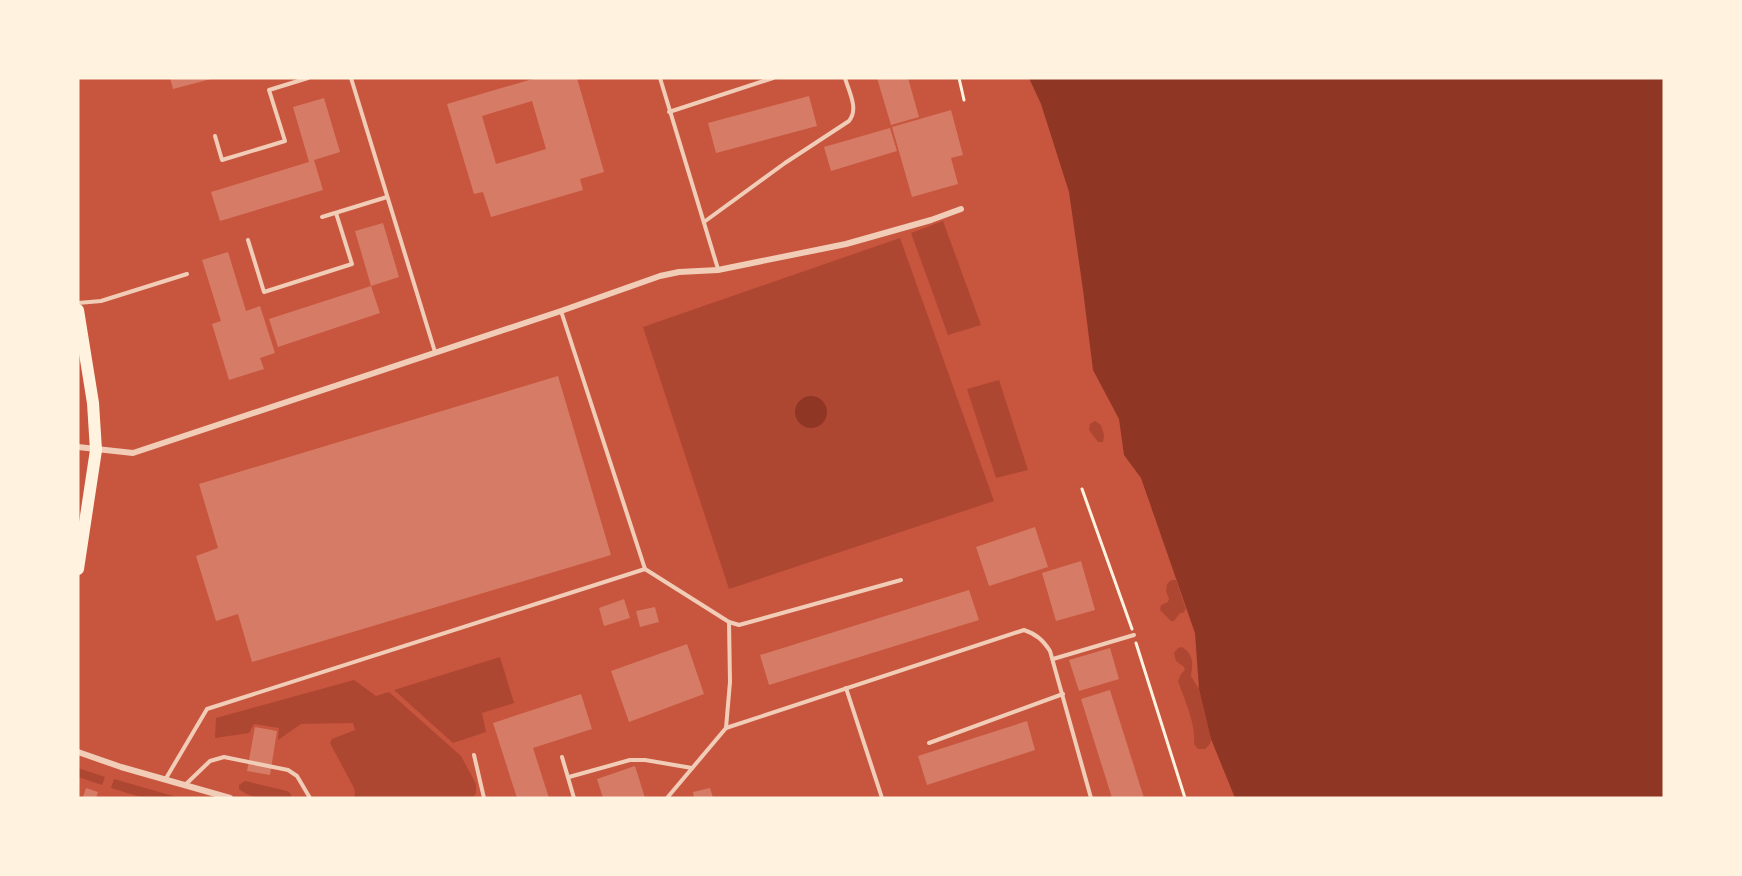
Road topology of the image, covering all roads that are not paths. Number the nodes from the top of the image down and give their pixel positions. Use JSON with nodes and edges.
{"nodes":[{"id":1,"x":308,"y":78,"type":"edge"},
{"id":2,"x":351,"y":78,"type":"edge"},
{"id":3,"x":660,"y":78,"type":"edge"},
{"id":4,"x":773,"y":78,"type":"edge"},
{"id":5,"x":845,"y":78,"type":"edge"},
{"id":6,"x":669,"y":112,"type":"junction"},
{"id":7,"x":215,"y":136,"type":"dead end"},
{"id":8,"x":387,"y":197,"type":"junction"},
{"id":9,"x":961,"y":209,"type":"dead end"},
{"id":10,"x":336,"y":213,"type":"junction"},
{"id":11,"x":322,"y":217,"type":"dead end"},
{"id":12,"x":704,"y":222,"type":"junction"},
{"id":13,"x":248,"y":240,"type":"dead end"},
{"id":14,"x":718,"y":270,"type":"junction"},
{"id":15,"x":188,"y":274,"type":"dead end"},
{"id":16,"x":78,"y":303,"type":"edge"},
{"id":17,"x":78,"y":310,"type":"edge"},
{"id":18,"x":561,"y":311,"type":"junction"},
{"id":19,"x":435,"y":353,"type":"junction"},
{"id":20,"x":78,"y":447,"type":"edge"},
{"id":21,"x":96,"y":450,"type":"junction"},
{"id":22,"x":78,"y":569,"type":"edge"},
{"id":23,"x":645,"y":569,"type":"junction"},
{"id":24,"x":901,"y":580,"type":"dead end"},
{"id":25,"x":729,"y":622,"type":"junction"},
{"id":26,"x":1134,"y":635,"type":"dead end"},
{"id":27,"x":1053,"y":660,"type":"junction"},
{"id":28,"x":846,"y":688,"type":"junction"},
{"id":29,"x":1062,"y":694,"type":"junction"},
{"id":30,"x":726,"y":728,"type":"junction"},
{"id":31,"x":929,"y":743,"type":"dead end"},
{"id":32,"x":78,"y":752,"type":"edge"},
{"id":33,"x":474,"y":755,"type":"dead end"},
{"id":34,"x":562,"y":758,"type":"dead end"},
{"id":35,"x":692,"y":768,"type":"junction"},
{"id":36,"x":569,"y":777,"type":"junction"},
{"id":37,"x":165,"y":780,"type":"junction"},
{"id":38,"x":184,"y":785,"type":"junction"},
{"id":39,"x":230,"y":798,"type":"edge"},
{"id":40,"x":310,"y":798,"type":"edge"},
{"id":41,"x":484,"y":798,"type":"edge"},
{"id":42,"x":574,"y":798,"type":"edge"},
{"id":43,"x":667,"y":798,"type":"edge"},
{"id":44,"x":882,"y":798,"type":"edge"},
{"id":45,"x":1091,"y":798,"type":"edge"}],
"edges":[{"from":1,"to":7,"type":"lane"},
{"from":2,"to":8,"type":"lane"},
{"from":3,"to":6,"type":"lane"},
{"from":4,"to":6,"type":"lane"},
{"from":5,"to":12,"type":"lane"},
{"from":6,"to":12,"type":"lane"},
{"from":8,"to":10,"type":"lane"},
{"from":8,"to":19,"type":"lane"},
{"from":9,"to":14,"type":"street"},
{"from":10,"to":11,"type":"lane"},
{"from":10,"to":13,"type":"lane"},
{"from":12,"to":14,"type":"lane"},
{"from":14,"to":18,"type":"street"},
{"from":15,"to":16,"type":"lane"},
{"from":17,"to":21,"type":"main road"},
{"from":18,"to":19,"type":"street"},
{"from":18,"to":23,"type":"lane"},
{"from":19,"to":21,"type":"street"},
{"from":20,"to":21,"type":"street"},
{"from":21,"to":22,"type":"main road"},
{"from":23,"to":25,"type":"lane"},
{"from":23,"to":37,"type":"lane"},
{"from":24,"to":25,"type":"lane"},
{"from":25,"to":30,"type":"lane"},
{"from":26,"to":27,"type":"lane"},
{"from":27,"to":28,"type":"lane"},
{"from":27,"to":29,"type":"lane"},
{"from":28,"to":30,"type":"lane"},
{"from":28,"to":44,"type":"lane"},
{"from":29,"to":31,"type":"lane"},
{"from":29,"to":45,"type":"lane"},
{"from":30,"to":35,"type":"lane"},
{"from":32,"to":37,"type":"street"},
{"from":33,"to":41,"type":"lane"},
{"from":34,"to":36,"type":"lane"},
{"from":35,"to":36,"type":"lane"},
{"from":35,"to":43,"type":"lane"},
{"from":36,"to":42,"type":"lane"},
{"from":37,"to":38,"type":"street"},
{"from":38,"to":39,"type":"street"},
{"from":38,"to":40,"type":"lane"}]}
